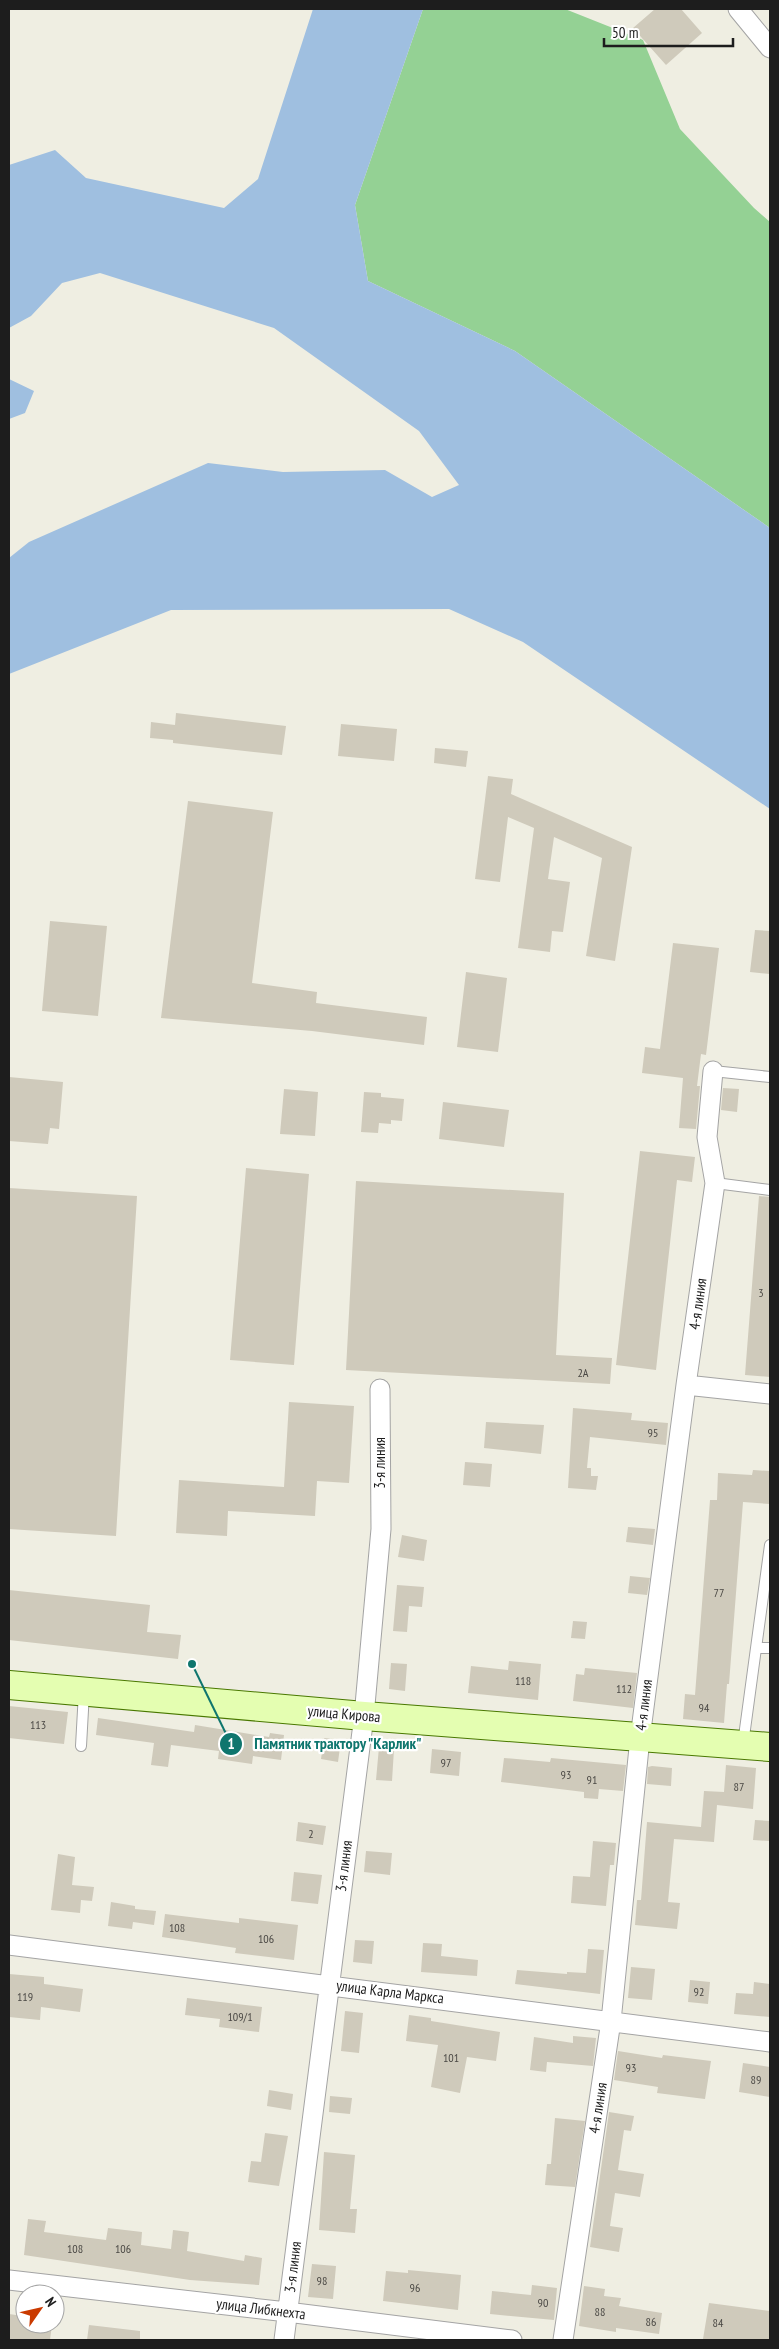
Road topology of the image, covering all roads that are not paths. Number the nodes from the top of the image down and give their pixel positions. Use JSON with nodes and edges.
{"nodes":[{"id":1,"x":738,"y":9,"type":"edge"},
{"id":2,"x":770,"y":48,"type":"edge"},
{"id":3,"x":713,"y":1071,"type":"joint"},
{"id":4,"x":770,"y":1076,"type":"edge"},
{"id":5,"x":715,"y":1183,"type":"junction"},
{"id":6,"x":770,"y":1190,"type":"edge"},
{"id":7,"x":686,"y":1385,"type":"junction"},
{"id":8,"x":380,"y":1389,"type":"dead end"},
{"id":9,"x":770,"y":1394,"type":"edge"},
{"id":10,"x":770,"y":1545,"type":"edge"},
{"id":11,"x":756,"y":1648,"type":"junction"},
{"id":12,"x":770,"y":1648,"type":"edge"},
{"id":13,"x":9,"y":1685,"type":"edge"},
{"id":14,"x":84,"y":1691,"type":"junction"},
{"id":15,"x":364,"y":1716,"type":"junction"},
{"id":16,"x":640,"y":1738,"type":"junction"},
{"id":17,"x":743,"y":1745,"type":"junction"},
{"id":18,"x":81,"y":1746,"type":"dead end"},
{"id":19,"x":770,"y":1747,"type":"edge"},
{"id":20,"x":9,"y":1945,"type":"edge"},
{"id":21,"x":329,"y":1984,"type":"junction"},
{"id":22,"x":611,"y":2021,"type":"junction"},
{"id":23,"x":770,"y":2042,"type":"edge"},
{"id":24,"x":9,"y":2280,"type":"edge"},
{"id":25,"x":287,"y":2312,"type":"junction"},
{"id":26,"x":284,"y":2340,"type":"edge"},
{"id":27,"x":512,"y":2340,"type":"edge"},
{"id":28,"x":563,"y":2340,"type":"edge"}],
"edges":[{"from":1,"to":2,"type":"street"},
{"from":3,"to":4,"type":"lane"},
{"from":3,"to":5,"type":"street","name":"4-я линия"},
{"from":5,"to":6,"type":"lane"},
{"from":5,"to":7,"type":"street","name":"4-я линия"},
{"from":7,"to":9,"type":"street"},
{"from":7,"to":16,"type":"street","name":"4-я линия"},
{"from":8,"to":15,"type":"street","name":"3-я линия"},
{"from":10,"to":11,"type":"lane"},
{"from":11,"to":12,"type":"lane"},
{"from":11,"to":17,"type":"lane"},
{"from":13,"to":14,"type":"street","name":"улица Кирова"},
{"from":14,"to":15,"type":"street","name":"улица Кирова"},
{"from":14,"to":18,"type":"lane"},
{"from":15,"to":16,"type":"street","name":"улица Кирова"},
{"from":15,"to":21,"type":"street","name":"3-я линия"},
{"from":16,"to":17,"type":"street","name":"улица Кирова"},
{"from":16,"to":22,"type":"street","name":"4-я линия"},
{"from":17,"to":19,"type":"street","name":"улица Кирова"},
{"from":20,"to":21,"type":"street","name":"улица Карла Маркса"},
{"from":21,"to":22,"type":"street","name":"улица Карла Маркса"},
{"from":21,"to":25,"type":"street","name":"3-я линия"},
{"from":22,"to":23,"type":"street","name":"улица Карла Маркса"},
{"from":22,"to":28,"type":"street","name":"4-я линия"},
{"from":24,"to":25,"type":"street","name":"улица Либкнехта"},
{"from":25,"to":26,"type":"street","name":"3-я линия"},
{"from":25,"to":27,"type":"street","name":"улица Либкнехта"}]}
